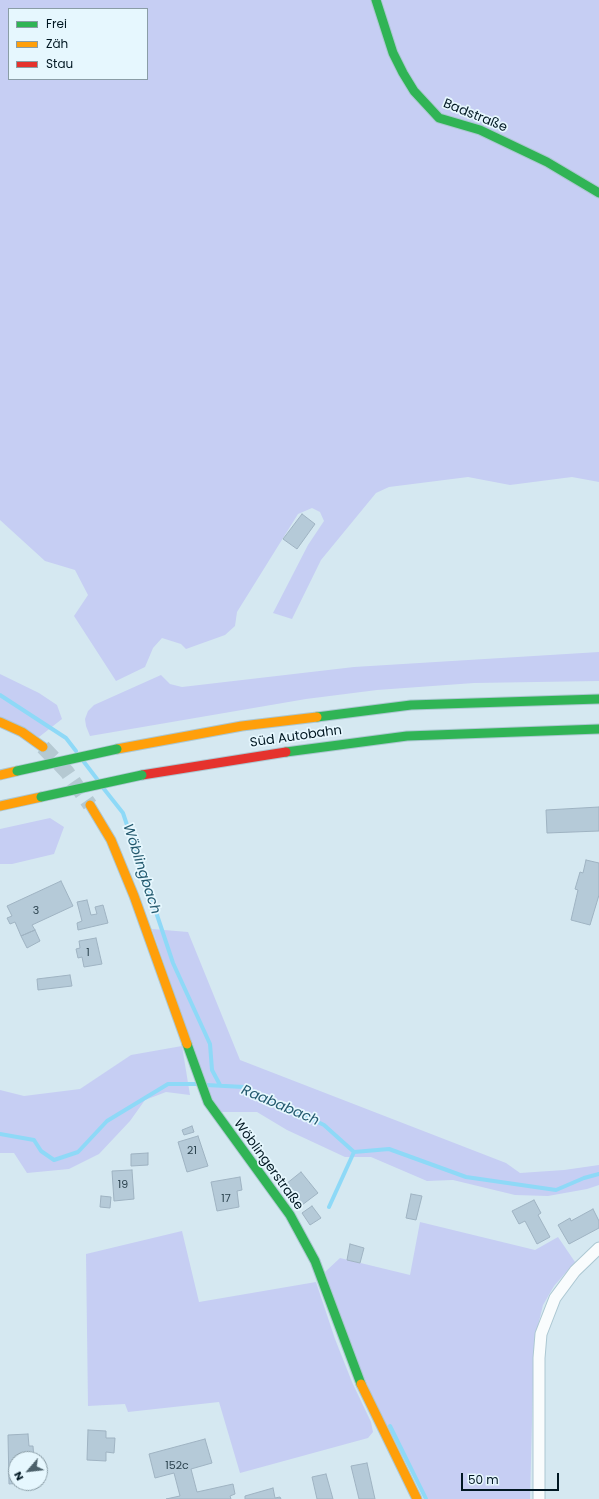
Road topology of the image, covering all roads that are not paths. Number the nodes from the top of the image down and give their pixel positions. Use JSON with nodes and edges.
{"nodes":[{"id":1,"x":376,"y":0,"type":"edge"},
{"id":2,"x":599,"y":193,"type":"edge"},
{"id":3,"x":599,"y":699,"type":"edge"},
{"id":4,"x":0,"y":722,"type":"edge"},
{"id":5,"x":599,"y":729,"type":"edge"},
{"id":6,"x":43,"y":747,"type":"tunnel mouth"},
{"id":7,"x":0,"y":775,"type":"edge"},
{"id":8,"x":90,"y":805,"type":"tunnel mouth"},
{"id":9,"x":0,"y":806,"type":"edge"},
{"id":10,"x":599,"y":1248,"type":"edge"},
{"id":11,"x":417,"y":1499,"type":"edge"},
{"id":12,"x":539,"y":1499,"type":"edge"}],
"edges":[{"from":1,"to":2,"type":"main road","name":"Badstraße"},
{"from":3,"to":7,"type":"main road","name":"Süd Autobahn","bridge":true},
{"from":4,"to":6,"type":"main road"},
{"from":5,"to":9,"type":"main road","name":"Süd Autobahn","bridge":true},
{"from":8,"to":11,"type":"main road","name":"Wöblingerstraße"},
{"from":10,"to":12,"type":"street"}]}
